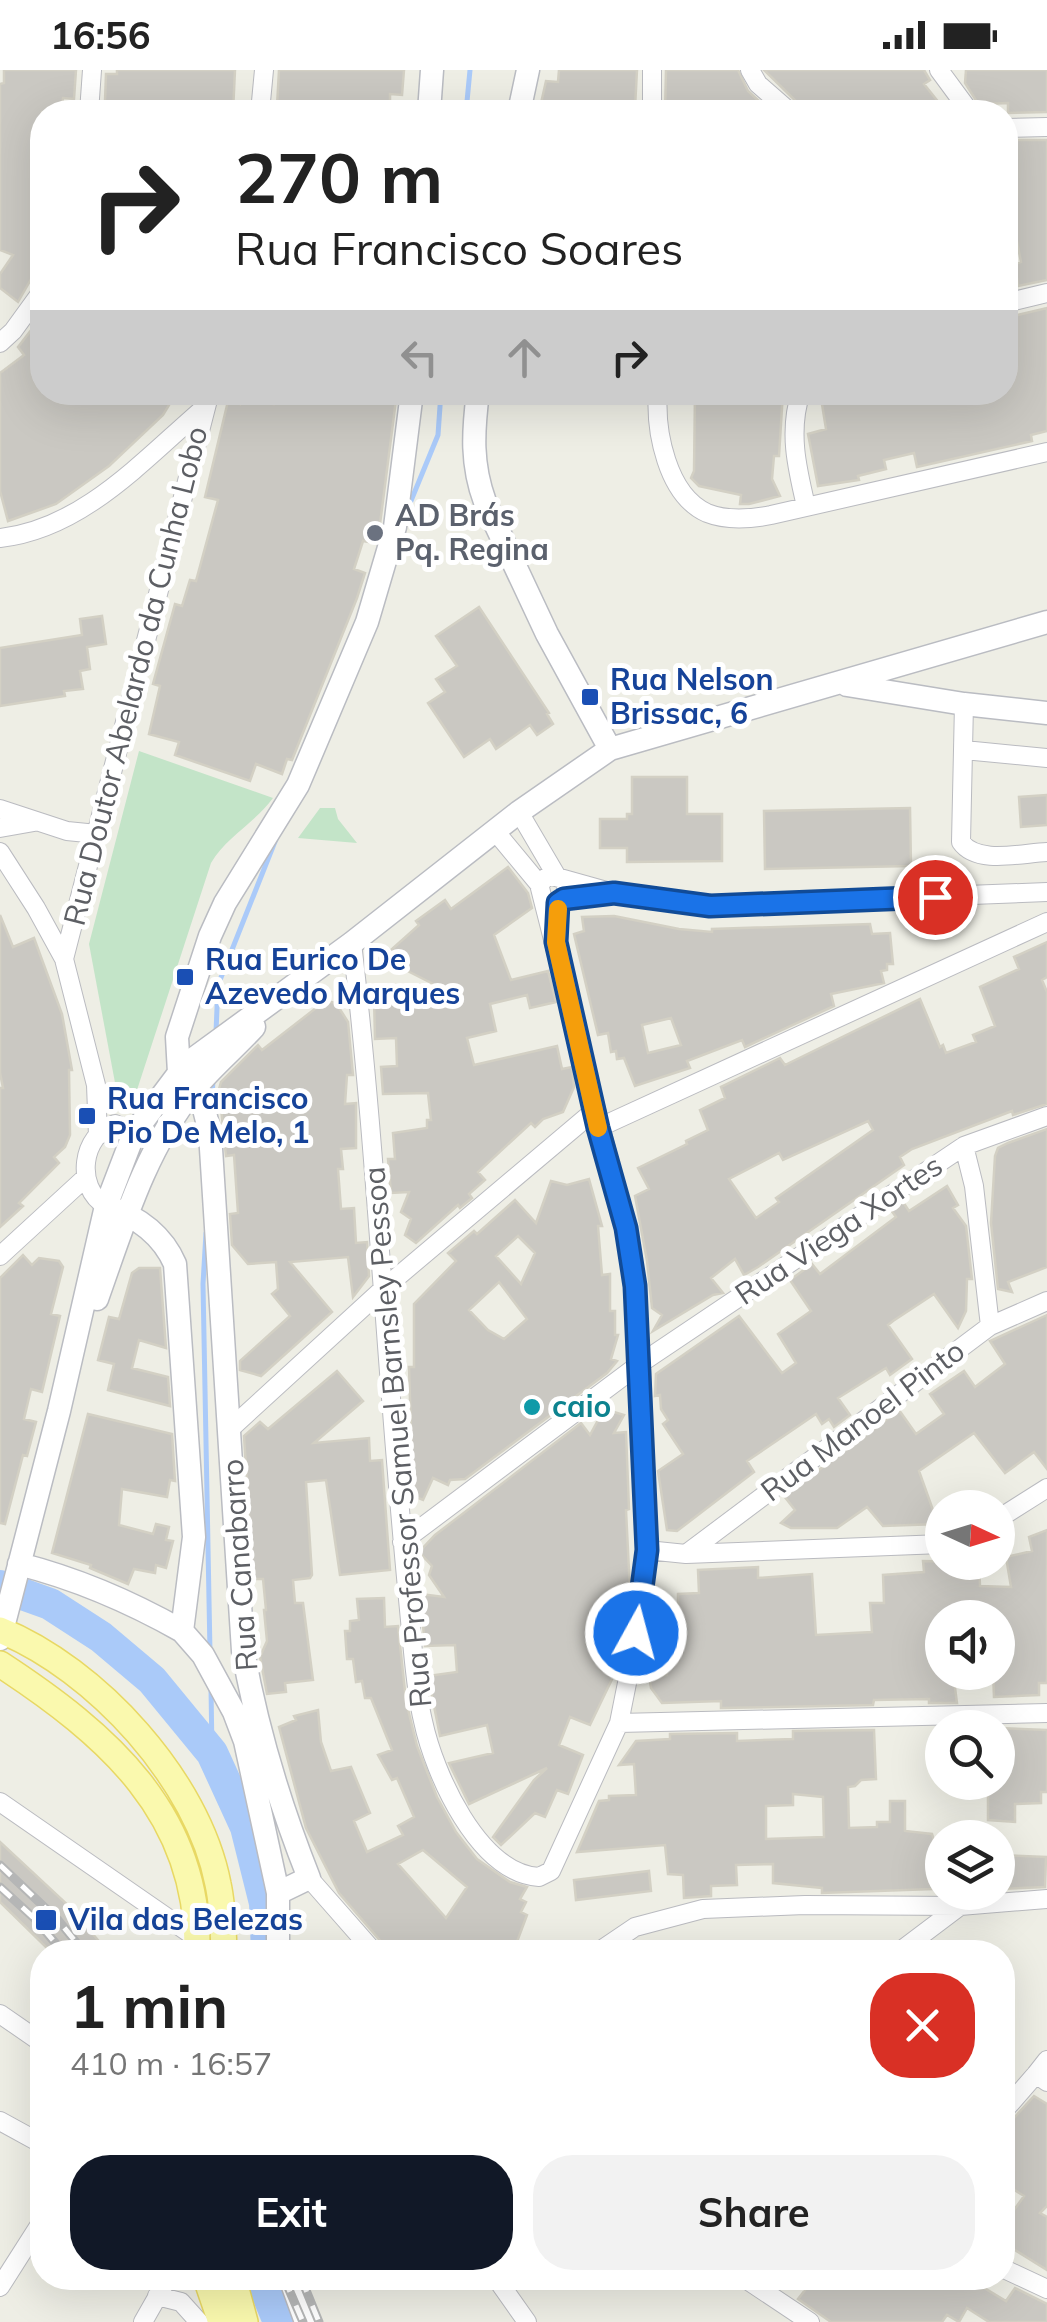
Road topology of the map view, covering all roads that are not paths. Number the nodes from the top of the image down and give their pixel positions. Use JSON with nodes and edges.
{"nodes":[{"id":1,"x":92,"y":70,"type":"edge"},
{"id":2,"x":264,"y":70,"type":"edge"},
{"id":3,"x":432,"y":70,"type":"edge"},
{"id":4,"x":528,"y":70,"type":"edge"},
{"id":5,"x":652,"y":70,"type":"edge"},
{"id":6,"x":750,"y":70,"type":"edge"},
{"id":7,"x":940,"y":70,"type":"edge"},
{"id":8,"x":89,"y":100,"type":"edge"},
{"id":9,"x":261,"y":100,"type":"edge"},
{"id":10,"x":430,"y":100,"type":"edge"},
{"id":11,"x":522,"y":100,"type":"edge"},
{"id":12,"x":652,"y":100,"type":"edge"},
{"id":13,"x":776,"y":100,"type":"edge"},
{"id":14,"x":961,"y":100,"type":"edge"},
{"id":15,"x":1047,"y":127,"type":"edge"},
{"id":16,"x":1018,"y":128,"type":"edge"},
{"id":17,"x":1047,"y":293,"type":"edge"},
{"id":18,"x":1018,"y":299,"type":"edge"},
{"id":19,"x":30,"y":306,"type":"edge"},
{"id":20,"x":0,"y":343,"type":"edge"},
{"id":21,"x":201,"y":405,"type":"edge"},
{"id":22,"x":206,"y":405,"type":"edge"},
{"id":23,"x":410,"y":405,"type":"edge"},
{"id":24,"x":477,"y":405,"type":"edge"},
{"id":25,"x":659,"y":405,"type":"edge"},
{"id":26,"x":797,"y":405,"type":"edge"},
{"id":27,"x":1047,"y":452,"type":"edge"},
{"id":28,"x":806,"y":506,"type":"junction"},
{"id":29,"x":0,"y":538,"type":"edge"},
{"id":30,"x":1047,"y":622,"type":"edge"},
{"id":31,"x":842,"y":684,"type":"junction"},
{"id":32,"x":964,"y":704,"type":"junction"},
{"id":33,"x":1047,"y":713,"type":"edge"},
{"id":34,"x":610,"y":749,"type":"junction"},
{"id":35,"x":964,"y":750,"type":"junction"},
{"id":36,"x":1047,"y":758,"type":"edge"},
{"id":37,"x":0,"y":809,"type":"edge"},
{"id":38,"x":519,"y":812,"type":"junction"},
{"id":39,"x":35,"y":822,"type":"junction"},
{"id":40,"x":0,"y":828,"type":"edge"},
{"id":41,"x":495,"y":831,"type":"junction"},
{"id":42,"x":97,"y":834,"type":"junction"},
{"id":43,"x":0,"y":852,"type":"edge"},
{"id":44,"x":1047,"y":852,"type":"edge"},
{"id":45,"x":554,"y":890,"type":"junction"},
{"id":46,"x":1047,"y":892,"type":"edge"},
{"id":47,"x":1047,"y":922,"type":"edge"},
{"id":48,"x":352,"y":944,"type":"junction"},
{"id":49,"x":64,"y":959,"type":"junction"},
{"id":50,"x":187,"y":1081,"type":"junction"},
{"id":51,"x":96,"y":1085,"type":"junction"},
{"id":52,"x":1047,"y":1116,"type":"edge"},
{"id":53,"x":596,"y":1119,"type":"junction"},
{"id":54,"x":125,"y":1128,"type":"junction"},
{"id":55,"x":98,"y":1136,"type":"junction"},
{"id":56,"x":964,"y":1146,"type":"junction"},
{"id":57,"x":85,"y":1178,"type":"junction"},
{"id":58,"x":136,"y":1188,"type":"junction"},
{"id":59,"x":116,"y":1209,"type":"junction"},
{"id":60,"x":0,"y":1256,"type":"edge"},
{"id":61,"x":383,"y":1289,"type":"junction"},
{"id":62,"x":1047,"y":1300,"type":"edge"},
{"id":63,"x":990,"y":1326,"type":"junction"},
{"id":64,"x":641,"y":1364,"type":"junction"},
{"id":65,"x":230,"y":1429,"type":"junction"},
{"id":66,"x":1047,"y":1488,"type":"edge"},
{"id":67,"x":1015,"y":1508,"type":"edge"},
{"id":68,"x":402,"y":1542,"type":"junction"},
{"id":69,"x":925,"y":1545,"type":"edge"},
{"id":70,"x":647,"y":1550,"type":"junction"},
{"id":71,"x":686,"y":1554,"type":"junction"},
{"id":72,"x":10,"y":1562,"type":"edge"},
{"id":73,"x":182,"y":1631,"type":"junction"},
{"id":74,"x":1,"y":1633,"type":"edge"},
{"id":75,"x":244,"y":1651,"type":"junction"},
{"id":76,"x":202,"y":1655,"type":"junction"},
{"id":77,"x":0,"y":1664,"type":"edge"},
{"id":78,"x":1047,"y":1713,"type":"edge"},
{"id":79,"x":619,"y":1723,"type":"junction"},
{"id":80,"x":0,"y":1802,"type":"edge"},
{"id":81,"x":309,"y":1878,"type":"junction"},
{"id":82,"x":278,"y":1893,"type":"junction"},
{"id":83,"x":1047,"y":1898,"type":"edge"},
{"id":84,"x":1015,"y":1901,"type":"edge"},
{"id":85,"x":925,"y":1906,"type":"edge"},
{"id":86,"x":955,"y":1910,"type":"edge"},
{"id":87,"x":189,"y":1940,"type":"edge"},
{"id":88,"x":197,"y":1940,"type":"edge"},
{"id":89,"x":223,"y":1940,"type":"edge"},
{"id":90,"x":278,"y":1940,"type":"edge"},
{"id":91,"x":363,"y":1940,"type":"edge"},
{"id":92,"x":616,"y":1940,"type":"edge"},
{"id":93,"x":915,"y":1940,"type":"edge"},
{"id":94,"x":0,"y":2014,"type":"edge"},
{"id":95,"x":30,"y":2035,"type":"edge"},
{"id":96,"x":1043,"y":2072,"type":"edge"},
{"id":97,"x":1015,"y":2100,"type":"edge"},
{"id":98,"x":0,"y":2121,"type":"edge"},
{"id":99,"x":30,"y":2137,"type":"edge"},
{"id":100,"x":30,"y":2235,"type":"edge"},
{"id":101,"x":6,"y":2263,"type":"edge"},
{"id":102,"x":1015,"y":2274,"type":"edge"},
{"id":103,"x":0,"y":2287,"type":"edge"},
{"id":104,"x":1047,"y":2289,"type":"edge"},
{"id":105,"x":161,"y":2290,"type":"edge"},
{"id":106,"x":210,"y":2290,"type":"edge"},
{"id":107,"x":237,"y":2290,"type":"edge"},
{"id":108,"x":294,"y":2290,"type":"edge"},
{"id":109,"x":504,"y":2290,"type":"edge"},
{"id":110,"x":762,"y":2290,"type":"edge"},
{"id":111,"x":158,"y":2296,"type":"junction"},
{"id":112,"x":142,"y":2322,"type":"edge"},
{"id":113,"x":199,"y":2322,"type":"edge"},
{"id":114,"x":221,"y":2322,"type":"edge"},
{"id":115,"x":246,"y":2322,"type":"edge"},
{"id":116,"x":306,"y":2322,"type":"edge"},
{"id":117,"x":527,"y":2322,"type":"edge"},
{"id":118,"x":810,"y":2322,"type":"edge"}],
"edges":[{"from":1,"to":8,"type":"street"},
{"from":2,"to":9,"type":"street"},
{"from":3,"to":10,"type":"street"},
{"from":4,"to":11,"type":"street"},
{"from":5,"to":12,"type":"street"},
{"from":6,"to":13,"type":"street"},
{"from":7,"to":14,"type":"street"},
{"from":15,"to":16,"type":"street"},
{"from":17,"to":18,"type":"street"},
{"from":19,"to":20,"type":"street"},
{"from":21,"to":29,"type":"street"},
{"from":22,"to":42,"type":"street","name":"Rua Doutor Abelardo da Cunha Lobo"},
{"from":23,"to":50,"type":"street"},
{"from":24,"to":34,"type":"street"},
{"from":25,"to":28,"type":"street"},
{"from":26,"to":28,"type":"street"},
{"from":27,"to":28,"type":"street"},
{"from":30,"to":31,"type":"street"},
{"from":31,"to":32,"type":"street"},
{"from":31,"to":34,"type":"street"},
{"from":32,"to":33,"type":"street"},
{"from":32,"to":35,"type":"street"},
{"from":34,"to":38,"type":"street"},
{"from":35,"to":36,"type":"street"},
{"from":35,"to":44,"type":"street"},
{"from":37,"to":39,"type":"street"},
{"from":38,"to":41,"type":"street"},
{"from":38,"to":45,"type":"street"},
{"from":39,"to":40,"type":"street"},
{"from":39,"to":42,"type":"street"},
{"from":41,"to":45,"type":"street"},
{"from":41,"to":48,"type":"street"},
{"from":42,"to":49,"type":"street","name":"Rua Doutor Abelardo da Cunha Lobo"},
{"from":43,"to":49,"type":"street"},
{"from":45,"to":46,"type":"street"},
{"from":45,"to":53,"type":"street"},
{"from":47,"to":53,"type":"street"},
{"from":48,"to":50,"type":"street"},
{"from":48,"to":61,"type":"street","name":"Rua Professor Samuel Barnsley Pessoa"},
{"from":49,"to":51,"type":"street"},
{"from":50,"to":54,"type":"street"},
{"from":50,"to":58,"type":"street"},
{"from":50,"to":65,"type":"street","name":"Rua Canabarro"},
{"from":51,"to":54,"type":"street"},
{"from":51,"to":55,"type":"street"},
{"from":52,"to":56,"type":"street","name":"Rua Viega Xortes"},
{"from":53,"to":61,"type":"street"},
{"from":53,"to":64,"type":"street"},
{"from":54,"to":55,"type":"street"},
{"from":54,"to":58,"type":"street"},
{"from":54,"to":59,"type":"street"},
{"from":55,"to":57,"type":"street"},
{"from":56,"to":63,"type":"street"},
{"from":56,"to":64,"type":"street","name":"Rua Viega Xortes"},
{"from":57,"to":59,"type":"street"},
{"from":57,"to":60,"type":"street"},
{"from":58,"to":59,"type":"street"},
{"from":59,"to":72,"type":"street"},
{"from":59,"to":73,"type":"street","name":"Rua Canabarro"},
{"from":61,"to":65,"type":"street"},
{"from":61,"to":68,"type":"street","name":"Rua Professor Samuel Barnsley Pessoa"},
{"from":62,"to":63,"type":"street","name":"Rua Manoel Pinto"},
{"from":63,"to":71,"type":"street","name":"Rua Manoel Pinto"},
{"from":64,"to":68,"type":"street","name":"Rua Viega Xortes"},
{"from":64,"to":70,"type":"street"},
{"from":65,"to":75,"type":"street","name":"Rua Canabarro"},
{"from":66,"to":67,"type":"street"},
{"from":68,"to":79,"type":"street","name":"Rua Professor Samuel Barnsley Pessoa"},
{"from":69,"to":71,"type":"street"},
{"from":70,"to":71,"type":"street"},
{"from":70,"to":79,"type":"street"},
{"from":72,"to":73,"type":"street"},
{"from":72,"to":74,"type":"street"},
{"from":73,"to":76,"type":"street","name":"Rua Canabarro"},
{"from":74,"to":89,"type":"main road"},
{"from":75,"to":76,"type":"street"},
{"from":75,"to":81,"type":"street","name":"Rua Canabarro"},
{"from":76,"to":82,"type":"street","name":"Rua Canabarro"},
{"from":77,"to":88,"type":"main road"},
{"from":78,"to":79,"type":"street"},
{"from":80,"to":87,"type":"street"},
{"from":81,"to":82,"type":"street"},
{"from":81,"to":91,"type":"street"},
{"from":82,"to":90,"type":"street","name":"Rua Canabarro"},
{"from":83,"to":84,"type":"street"},
{"from":85,"to":92,"type":"street"},
{"from":86,"to":93,"type":"street"},
{"from":94,"to":95,"type":"street"},
{"from":96,"to":97,"type":"street"},
{"from":98,"to":99,"type":"street"},
{"from":100,"to":101,"type":"street"},
{"from":101,"to":103,"type":"street"},
{"from":102,"to":104,"type":"street"},
{"from":105,"to":111,"type":"street"},
{"from":106,"to":114,"type":"main road"},
{"from":107,"to":115,"type":"main road"},
{"from":108,"to":116,"type":"street"},
{"from":109,"to":117,"type":"street"},
{"from":110,"to":118,"type":"street"},
{"from":111,"to":112,"type":"street"},
{"from":111,"to":113,"type":"street"}]}
